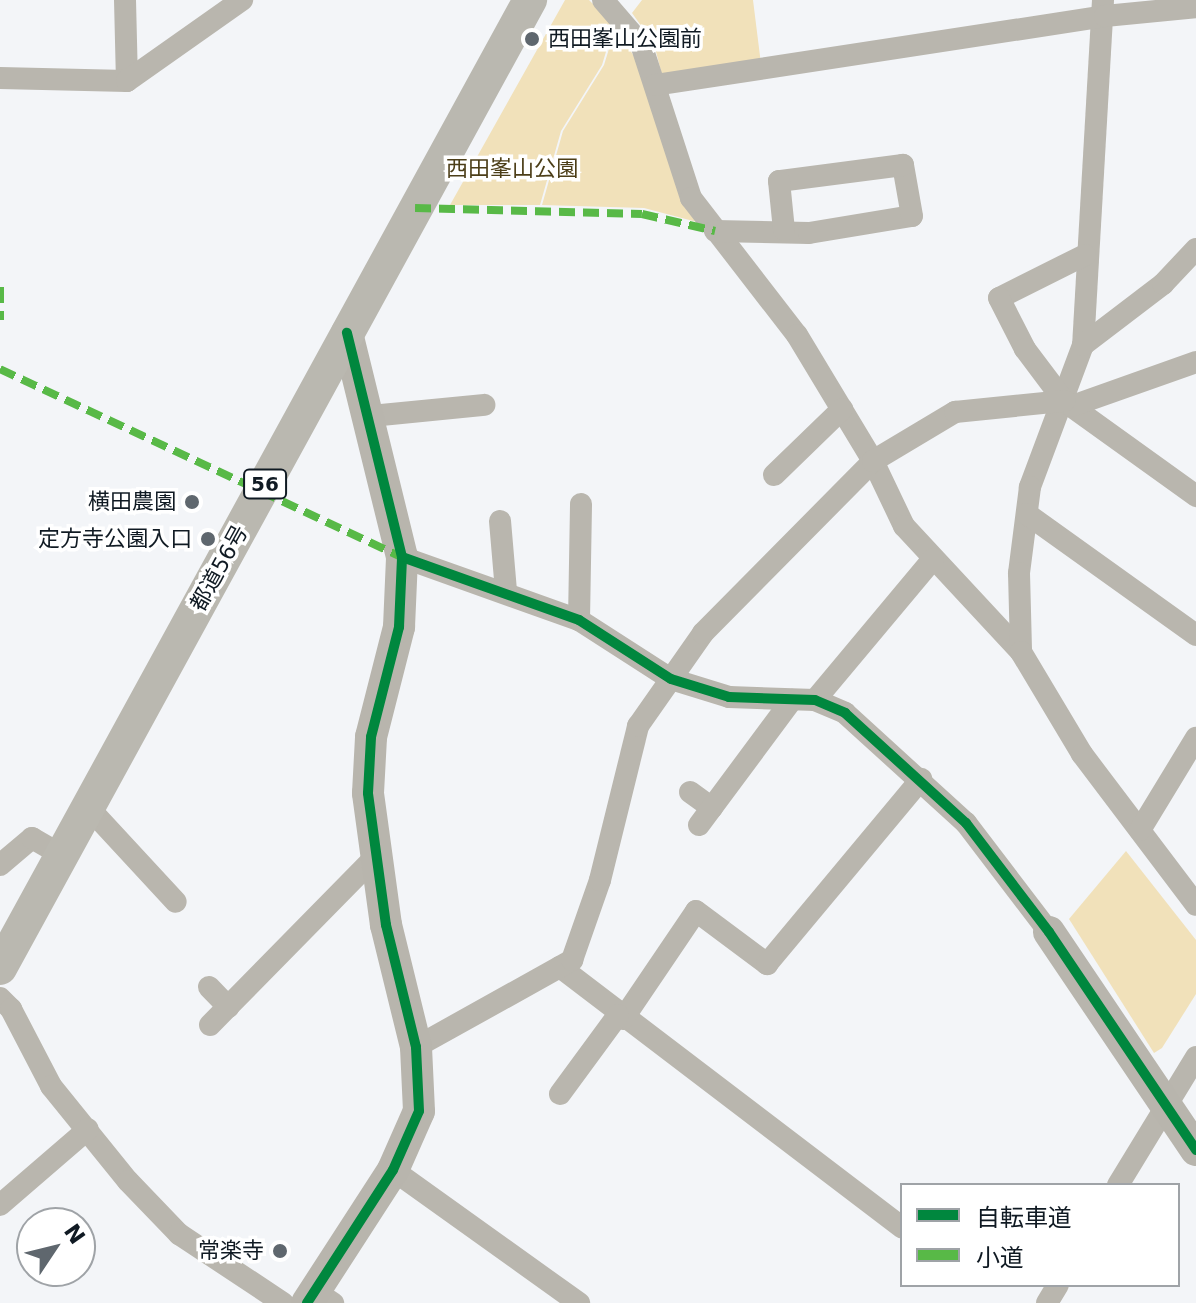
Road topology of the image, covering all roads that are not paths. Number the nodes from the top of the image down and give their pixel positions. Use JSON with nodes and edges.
{"nodes":[{"id":1,"x":125,"y":0,"type":"edge"},
{"id":2,"x":242,"y":0,"type":"edge"},
{"id":3,"x":530,"y":0,"type":"edge"},
{"id":4,"x":603,"y":0,"type":"edge"},
{"id":5,"x":1196,"y":7,"type":"edge"},
{"id":6,"x":1104,"y":8,"type":"edge"},
{"id":7,"x":0,"y":78,"type":"edge"},
{"id":8,"x":127,"y":81,"type":"junction"},
{"id":9,"x":655,"y":85,"type":"junction"},
{"id":10,"x":784,"y":230,"type":"junction"},
{"id":11,"x":715,"y":231,"type":"junction"},
{"id":12,"x":1196,"y":249,"type":"edge"},
{"id":13,"x":1085,"y":255,"type":"junction"},
{"id":14,"x":347,"y":333,"type":"junction"},
{"id":15,"x":1083,"y":345,"type":"junction"},
{"id":16,"x":1196,"y":362,"type":"edge"},
{"id":17,"x":1068,"y":403,"type":"junction"},
{"id":18,"x":484,"y":405,"type":"dead end"},
{"id":19,"x":842,"y":409,"type":"junction"},
{"id":20,"x":371,"y":416,"type":"junction"},
{"id":21,"x":873,"y":461,"type":"junction"},
{"id":22,"x":774,"y":475,"type":"dead end"},
{"id":23,"x":1196,"y":496,"type":"edge"},
{"id":24,"x":581,"y":504,"type":"dead end"},
{"id":25,"x":1027,"y":514,"type":"junction"},
{"id":26,"x":500,"y":521,"type":"dead end"},
{"id":27,"x":402,"y":557,"type":"junction"},
{"id":28,"x":933,"y":559,"type":"junction"},
{"id":29,"x":506,"y":591,"type":"junction"},
{"id":30,"x":579,"y":620,"type":"junction"},
{"id":31,"x":1196,"y":635,"type":"edge"},
{"id":32,"x":1021,"y":652,"type":"junction"},
{"id":33,"x":671,"y":679,"type":"junction"},
{"id":34,"x":803,"y":700,"type":"junction"},
{"id":35,"x":1196,"y":738,"type":"edge"},
{"id":36,"x":921,"y":779,"type":"junction"},
{"id":37,"x":690,"y":792,"type":"dead end"},
{"id":38,"x":88,"y":807,"type":"junction"},
{"id":39,"x":1140,"y":830,"type":"junction"},
{"id":40,"x":62,"y":855,"type":"junction"},
{"id":41,"x":376,"y":856,"type":"junction"},
{"id":42,"x":0,"y":865,"type":"edge"},
{"id":43,"x":176,"y":902,"type":"dead end"},
{"id":44,"x":1196,"y":905,"type":"edge"},
{"id":45,"x":1049,"y":932,"type":"joint"},
{"id":46,"x":560,"y":967,"type":"junction"},
{"id":47,"x":0,"y":968,"type":"edge"},
{"id":48,"x":209,"y":987,"type":"dead end"},
{"id":49,"x":0,"y":998,"type":"edge"},
{"id":50,"x":228,"y":1007,"type":"junction"},
{"id":51,"x":621,"y":1017,"type":"junction"},
{"id":52,"x":210,"y":1025,"type":"dead end"},
{"id":53,"x":416,"y":1047,"type":"junction"},
{"id":54,"x":1196,"y":1057,"type":"edge"},
{"id":55,"x":560,"y":1094,"type":"dead end"},
{"id":56,"x":1164,"y":1108,"type":"junction"},
{"id":57,"x":88,"y":1129,"type":"junction"},
{"id":58,"x":1196,"y":1150,"type":"edge"},
{"id":59,"x":393,"y":1170,"type":"junction"},
{"id":60,"x":1119,"y":1183,"type":"edge"},
{"id":61,"x":0,"y":1205,"type":"edge"},
{"id":62,"x":900,"y":1226,"type":"edge"},
{"id":63,"x":319,"y":1299,"type":"edge"},
{"id":64,"x":283,"y":1303,"type":"edge"},
{"id":65,"x":579,"y":1303,"type":"edge"}],
"edges":[{"from":1,"to":8,"type":"street"},
{"from":2,"to":8,"type":"street"},
{"from":3,"to":14,"type":"main road","name":"都道56号","number":"56"},
{"from":4,"to":9,"type":"street"},
{"from":5,"to":6,"type":"street"},
{"from":6,"to":9,"type":"street"},
{"from":6,"to":13,"type":"street"},
{"from":7,"to":8,"type":"street"},
{"from":9,"to":11,"type":"street"},
{"from":10,"to":10,"type":"street"},
{"from":10,"to":11,"type":"street"},
{"from":11,"to":19,"type":"street"},
{"from":12,"to":15,"type":"street"},
{"from":13,"to":15,"type":"street"},
{"from":13,"to":17,"type":"street"},
{"from":14,"to":20,"type":"street"},
{"from":14,"to":38,"type":"main road","name":"都道56号","number":"56"},
{"from":15,"to":17,"type":"street"},
{"from":16,"to":17,"type":"street"},
{"from":17,"to":21,"type":"street"},
{"from":17,"to":23,"type":"street"},
{"from":17,"to":25,"type":"street"},
{"from":18,"to":20,"type":"street"},
{"from":19,"to":21,"type":"street"},
{"from":19,"to":22,"type":"street"},
{"from":20,"to":27,"type":"street"},
{"from":21,"to":28,"type":"street"},
{"from":21,"to":33,"type":"street"},
{"from":24,"to":30,"type":"street"},
{"from":25,"to":31,"type":"street"},
{"from":25,"to":32,"type":"street"},
{"from":26,"to":29,"type":"street"},
{"from":27,"to":29,"type":"street"},
{"from":27,"to":41,"type":"street"},
{"from":28,"to":32,"type":"street"},
{"from":28,"to":34,"type":"street"},
{"from":29,"to":30,"type":"street"},
{"from":30,"to":33,"type":"street"},
{"from":32,"to":39,"type":"street"},
{"from":33,"to":34,"type":"street"},
{"from":33,"to":46,"type":"street"},
{"from":34,"to":36,"type":"street"},
{"from":34,"to":37,"type":"street"},
{"from":35,"to":39,"type":"street"},
{"from":36,"to":45,"type":"street"},
{"from":36,"to":51,"type":"street"},
{"from":38,"to":40,"type":"main road","name":"都道56号","number":"56"},
{"from":38,"to":43,"type":"street"},
{"from":39,"to":44,"type":"street"},
{"from":40,"to":42,"type":"street"},
{"from":40,"to":47,"type":"main road","name":"都道56号","number":"56"},
{"from":41,"to":50,"type":"street"},
{"from":41,"to":53,"type":"street"},
{"from":45,"to":56,"type":"street"},
{"from":46,"to":51,"type":"street"},
{"from":46,"to":53,"type":"street"},
{"from":48,"to":50,"type":"street"},
{"from":49,"to":57,"type":"street"},
{"from":50,"to":52,"type":"street"},
{"from":51,"to":55,"type":"street"},
{"from":51,"to":62,"type":"street"},
{"from":53,"to":59,"type":"street"},
{"from":54,"to":56,"type":"street"},
{"from":56,"to":58,"type":"street"},
{"from":56,"to":60,"type":"street"},
{"from":57,"to":61,"type":"street"},
{"from":57,"to":64,"type":"street"},
{"from":59,"to":63,"type":"street"},
{"from":59,"to":65,"type":"street"}]}
